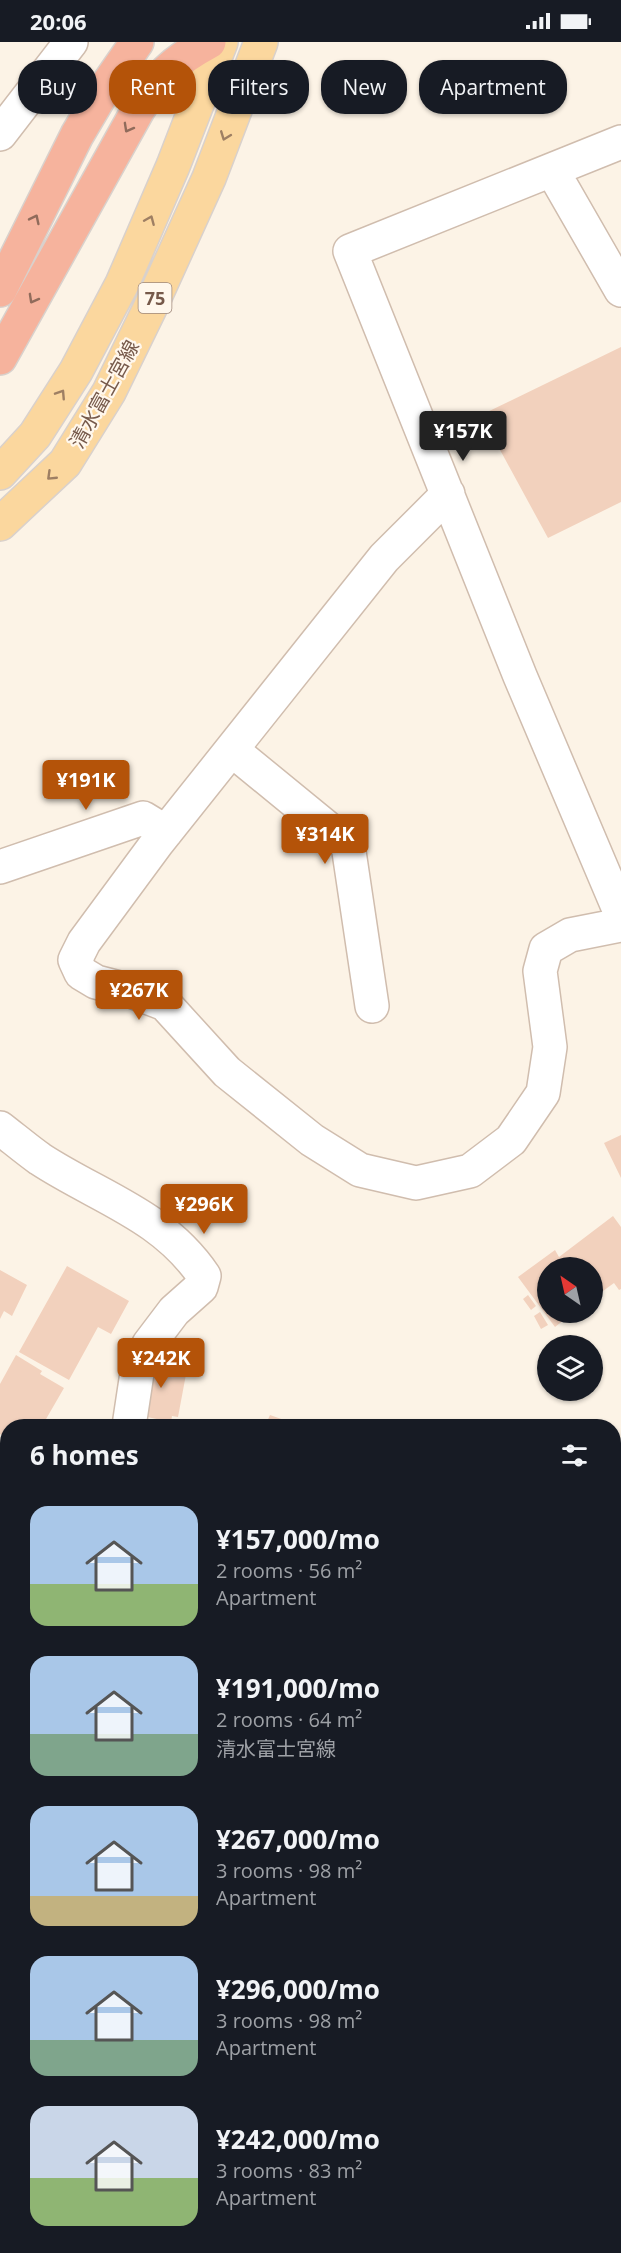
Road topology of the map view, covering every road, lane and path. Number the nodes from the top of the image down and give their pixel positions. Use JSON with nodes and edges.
{"nodes":[{"id":1,"x":71,"y":42,"type":"edge"},
{"id":2,"x":137,"y":42,"type":"edge"},
{"id":3,"x":209,"y":42,"type":"edge"},
{"id":4,"x":221,"y":42,"type":"edge"},
{"id":5,"x":261,"y":42,"type":"edge"},
{"id":6,"x":0,"y":134,"type":"edge"},
{"id":7,"x":621,"y":142,"type":"edge"},
{"id":8,"x":552,"y":170,"type":"junction"},
{"id":9,"x":0,"y":290,"type":"edge"},
{"id":10,"x":621,"y":290,"type":"edge"},
{"id":11,"x":0,"y":358,"type":"edge"},
{"id":12,"x":0,"y":473,"type":"edge"},
{"id":13,"x":448,"y":494,"type":"junction"},
{"id":14,"x":0,"y":524,"type":"edge"},
{"id":15,"x":232,"y":750,"type":"junction"},
{"id":16,"x":166,"y":832,"type":"junction"},
{"id":17,"x":0,"y":867,"type":"edge"},
{"id":18,"x":621,"y":914,"type":"edge"},
{"id":19,"x":621,"y":925,"type":"edge"},
{"id":20,"x":372,"y":1006,"type":"dead end"},
{"id":21,"x":0,"y":1128,"type":"edge"},
{"id":22,"x":130,"y":1419,"type":"edge"}],
"edges":[{"from":1,"to":6,"type":"street"},
{"from":9,"to":2,"type":"highway","one_way":true},
{"from":3,"to":11,"type":"highway","one_way":true},
{"from":12,"to":4,"type":"main road","name":"清水富士宮線","number":"75","one_way":true},
{"from":5,"to":14,"type":"main road","name":"清水富士宮線","number":"75","one_way":true},
{"from":7,"to":8,"type":"street"},
{"from":8,"to":10,"type":"street"},
{"from":8,"to":13,"type":"street"},
{"from":13,"to":15,"type":"street"},
{"from":13,"to":18,"type":"street"},
{"from":15,"to":16,"type":"street"},
{"from":15,"to":20,"type":"street"},
{"from":16,"to":17,"type":"street"},
{"from":16,"to":19,"type":"street"},
{"from":21,"to":22,"type":"street"}]}
